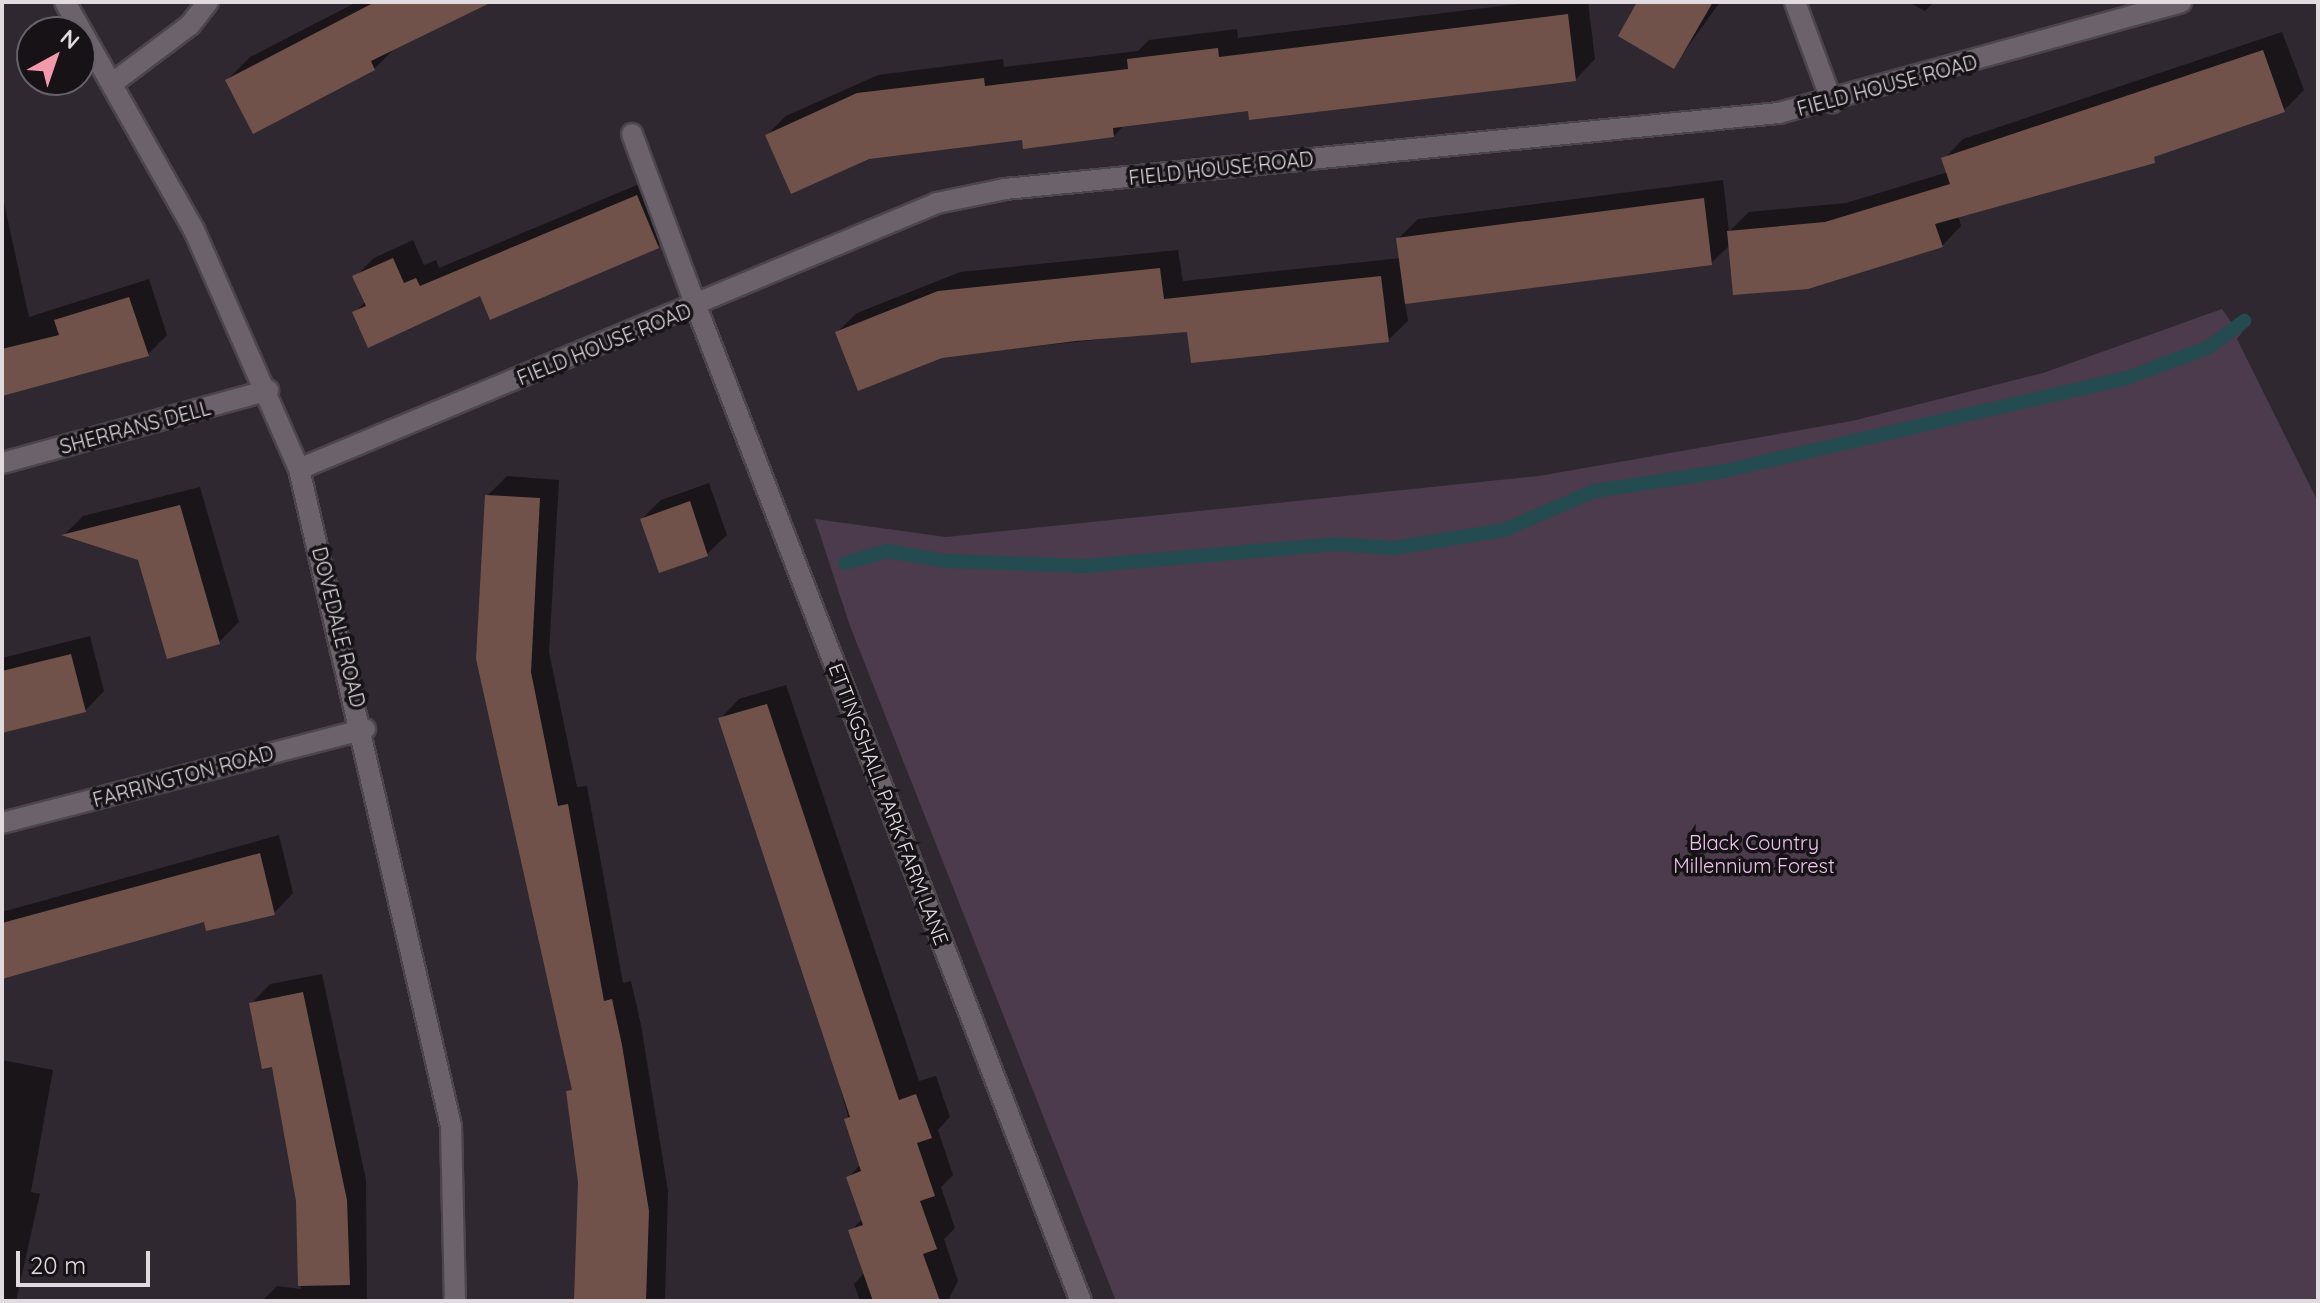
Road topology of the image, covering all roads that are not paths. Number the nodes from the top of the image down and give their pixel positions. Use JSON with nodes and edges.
{"nodes":[{"id":1,"x":65,"y":2,"type":"edge"},
{"id":2,"x":208,"y":2,"type":"edge"},
{"id":3,"x":1795,"y":2,"type":"edge"},
{"id":4,"x":2181,"y":2,"type":"edge"},
{"id":5,"x":114,"y":82,"type":"junction"},
{"id":6,"x":1832,"y":102,"type":"junction"},
{"id":7,"x":632,"y":134,"type":"dead end"},
{"id":8,"x":696,"y":306,"type":"junction"},
{"id":9,"x":268,"y":390,"type":"junction"},
{"id":10,"x":2,"y":463,"type":"edge"},
{"id":11,"x":299,"y":469,"type":"junction"},
{"id":12,"x":365,"y":729,"type":"junction"},
{"id":13,"x":2,"y":823,"type":"edge"},
{"id":14,"x":455,"y":1301,"type":"edge"},
{"id":15,"x":1081,"y":1301,"type":"edge"}],
"edges":[{"from":1,"to":5,"type":"street","name":"DOVEDALE ROAD"},
{"from":2,"to":5,"type":"street"},
{"from":3,"to":6,"type":"street"},
{"from":4,"to":6,"type":"street","name":"FIELD HOUSE ROAD"},
{"from":5,"to":9,"type":"street","name":"DOVEDALE ROAD"},
{"from":6,"to":8,"type":"street","name":"FIELD HOUSE ROAD"},
{"from":7,"to":8,"type":"street","name":"ETTINGSHALL PARK FARM LANE"},
{"from":8,"to":11,"type":"street","name":"FIELD HOUSE ROAD"},
{"from":8,"to":15,"type":"street","name":"ETTINGSHALL PARK FARM LANE"},
{"from":9,"to":10,"type":"street","name":"SHERRANS DELL"},
{"from":9,"to":11,"type":"street","name":"DOVEDALE ROAD"},
{"from":11,"to":12,"type":"street","name":"DOVEDALE ROAD"},
{"from":12,"to":13,"type":"street","name":"FARRINGTON ROAD"},
{"from":12,"to":14,"type":"street","name":"DOVEDALE ROAD"}]}
